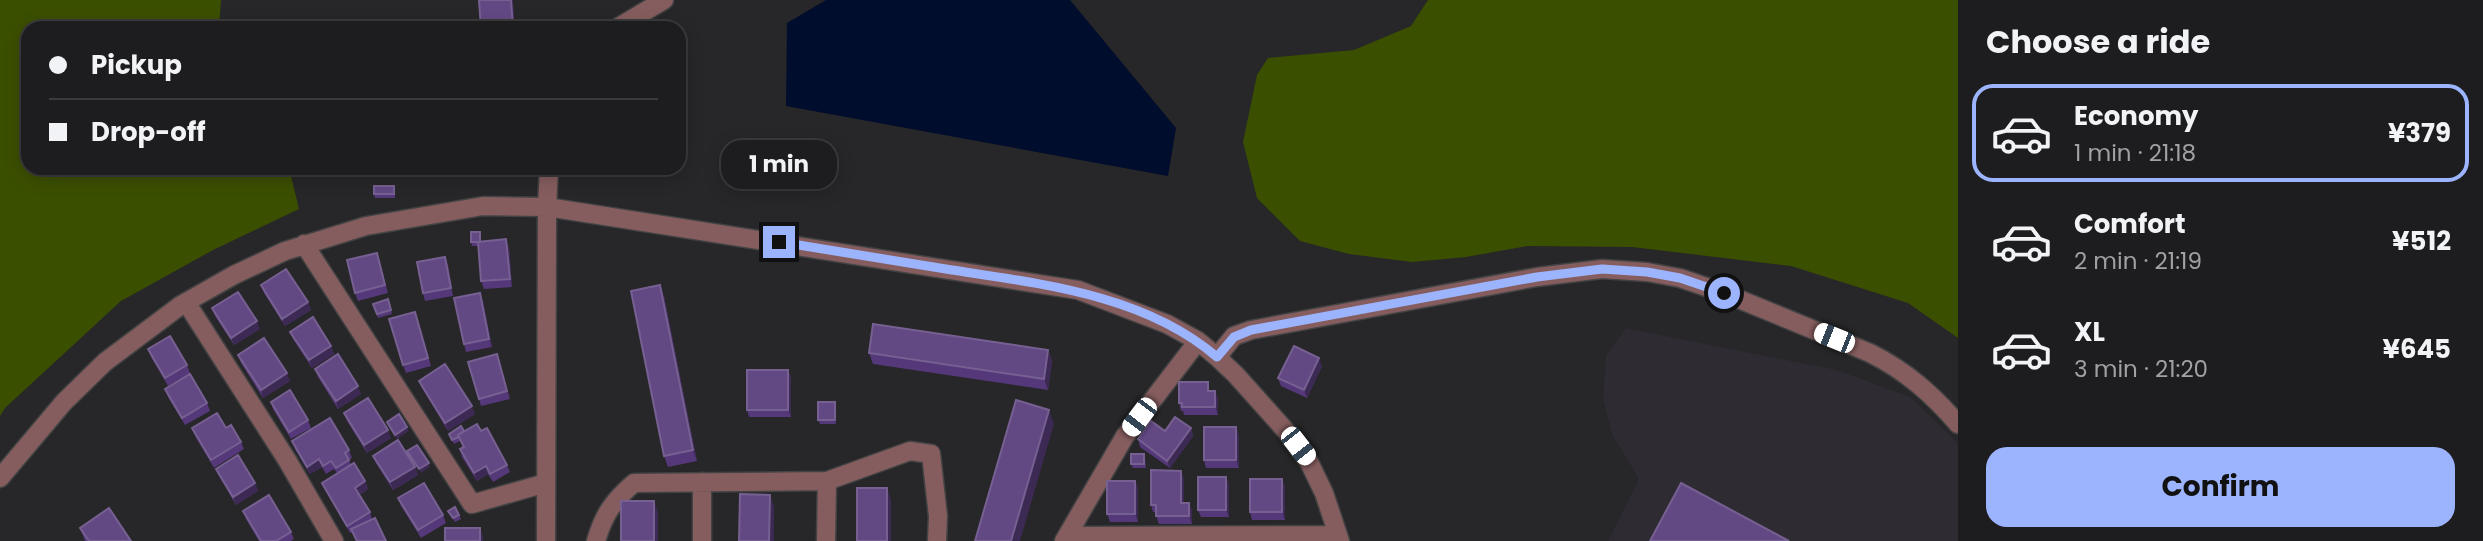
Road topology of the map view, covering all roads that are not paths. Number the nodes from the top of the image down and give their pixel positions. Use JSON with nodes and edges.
{"nodes":[{"id":1,"x":664,"y":0,"type":"edge"},
{"id":2,"x":629,"y":21,"type":"edge"},
{"id":3,"x":549,"y":175,"type":"edge"},
{"id":4,"x":547,"y":207,"type":"junction"},
{"id":5,"x":304,"y":244,"type":"junction"},
{"id":6,"x":186,"y":302,"type":"junction"},
{"id":7,"x":1198,"y":341,"type":"junction"},
{"id":8,"x":1217,"y":357,"type":"junction"},
{"id":9,"x":1958,"y":424,"type":"edge"},
{"id":10,"x":0,"y":478,"type":"edge"},
{"id":11,"x":827,"y":481,"type":"junction"},
{"id":12,"x":702,"y":482,"type":"junction"},
{"id":13,"x":546,"y":483,"type":"junction"},
{"id":14,"x":1066,"y":538,"type":"edge"},
{"id":15,"x":1339,"y":538,"type":"edge"},
{"id":16,"x":334,"y":541,"type":"edge"},
{"id":17,"x":546,"y":541,"type":"edge"},
{"id":18,"x":596,"y":541,"type":"edge"},
{"id":19,"x":702,"y":541,"type":"edge"},
{"id":20,"x":826,"y":541,"type":"edge"},
{"id":21,"x":937,"y":541,"type":"edge"}],
"edges":[{"from":1,"to":2,"type":"street"},
{"from":3,"to":4,"type":"street"},
{"from":4,"to":5,"type":"street"},
{"from":4,"to":7,"type":"street"},
{"from":4,"to":13,"type":"street"},
{"from":5,"to":6,"type":"street"},
{"from":5,"to":13,"type":"street"},
{"from":6,"to":10,"type":"street"},
{"from":6,"to":16,"type":"street"},
{"from":7,"to":8,"type":"street"},
{"from":7,"to":14,"type":"street"},
{"from":8,"to":9,"type":"street"},
{"from":8,"to":15,"type":"street"},
{"from":11,"to":12,"type":"street"},
{"from":11,"to":20,"type":"street"},
{"from":11,"to":21,"type":"street"},
{"from":12,"to":18,"type":"street"},
{"from":12,"to":19,"type":"street"},
{"from":13,"to":17,"type":"street"},
{"from":14,"to":15,"type":"street"}]}
